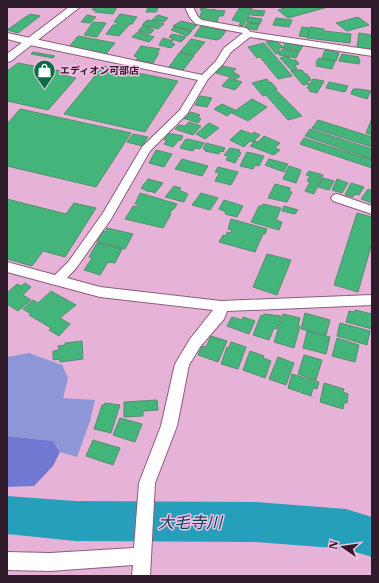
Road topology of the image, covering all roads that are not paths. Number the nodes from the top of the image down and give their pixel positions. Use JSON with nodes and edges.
{"nodes":[{"id":1,"x":75,"y":7,"type":"edge"},
{"id":2,"x":189,"y":7,"type":"edge"},
{"id":3,"x":248,"y":34,"type":"junction"},
{"id":4,"x":7,"y":36,"type":"edge"},
{"id":5,"x":30,"y":42,"type":"junction"},
{"id":6,"x":372,"y":53,"type":"edge"},
{"id":7,"x":7,"y":59,"type":"edge"},
{"id":8,"x":204,"y":78,"type":"junction"},
{"id":9,"x":337,"y":198,"type":"dead end"},
{"id":10,"x":372,"y":210,"type":"edge"},
{"id":11,"x":7,"y":267,"type":"edge"},
{"id":12,"x":58,"y":280,"type":"junction"},
{"id":13,"x":372,"y":300,"type":"edge"},
{"id":14,"x":221,"y":306,"type":"junction"},
{"id":15,"x":142,"y":550,"type":"junction"},
{"id":16,"x":7,"y":561,"type":"edge"},
{"id":17,"x":141,"y":576,"type":"edge"}],
"edges":[{"from":1,"to":5,"type":"street"},
{"from":2,"to":3,"type":"street"},
{"from":3,"to":6,"type":"street"},
{"from":3,"to":8,"type":"street"},
{"from":4,"to":5,"type":"street"},
{"from":5,"to":7,"type":"street"},
{"from":5,"to":8,"type":"street"},
{"from":8,"to":12,"type":"street"},
{"from":9,"to":10,"type":"street"},
{"from":11,"to":12,"type":"street"},
{"from":12,"to":14,"type":"street"},
{"from":13,"to":14,"type":"street"},
{"from":14,"to":15,"type":"street"},
{"from":15,"to":16,"type":"street"},
{"from":15,"to":17,"type":"street"}]}
